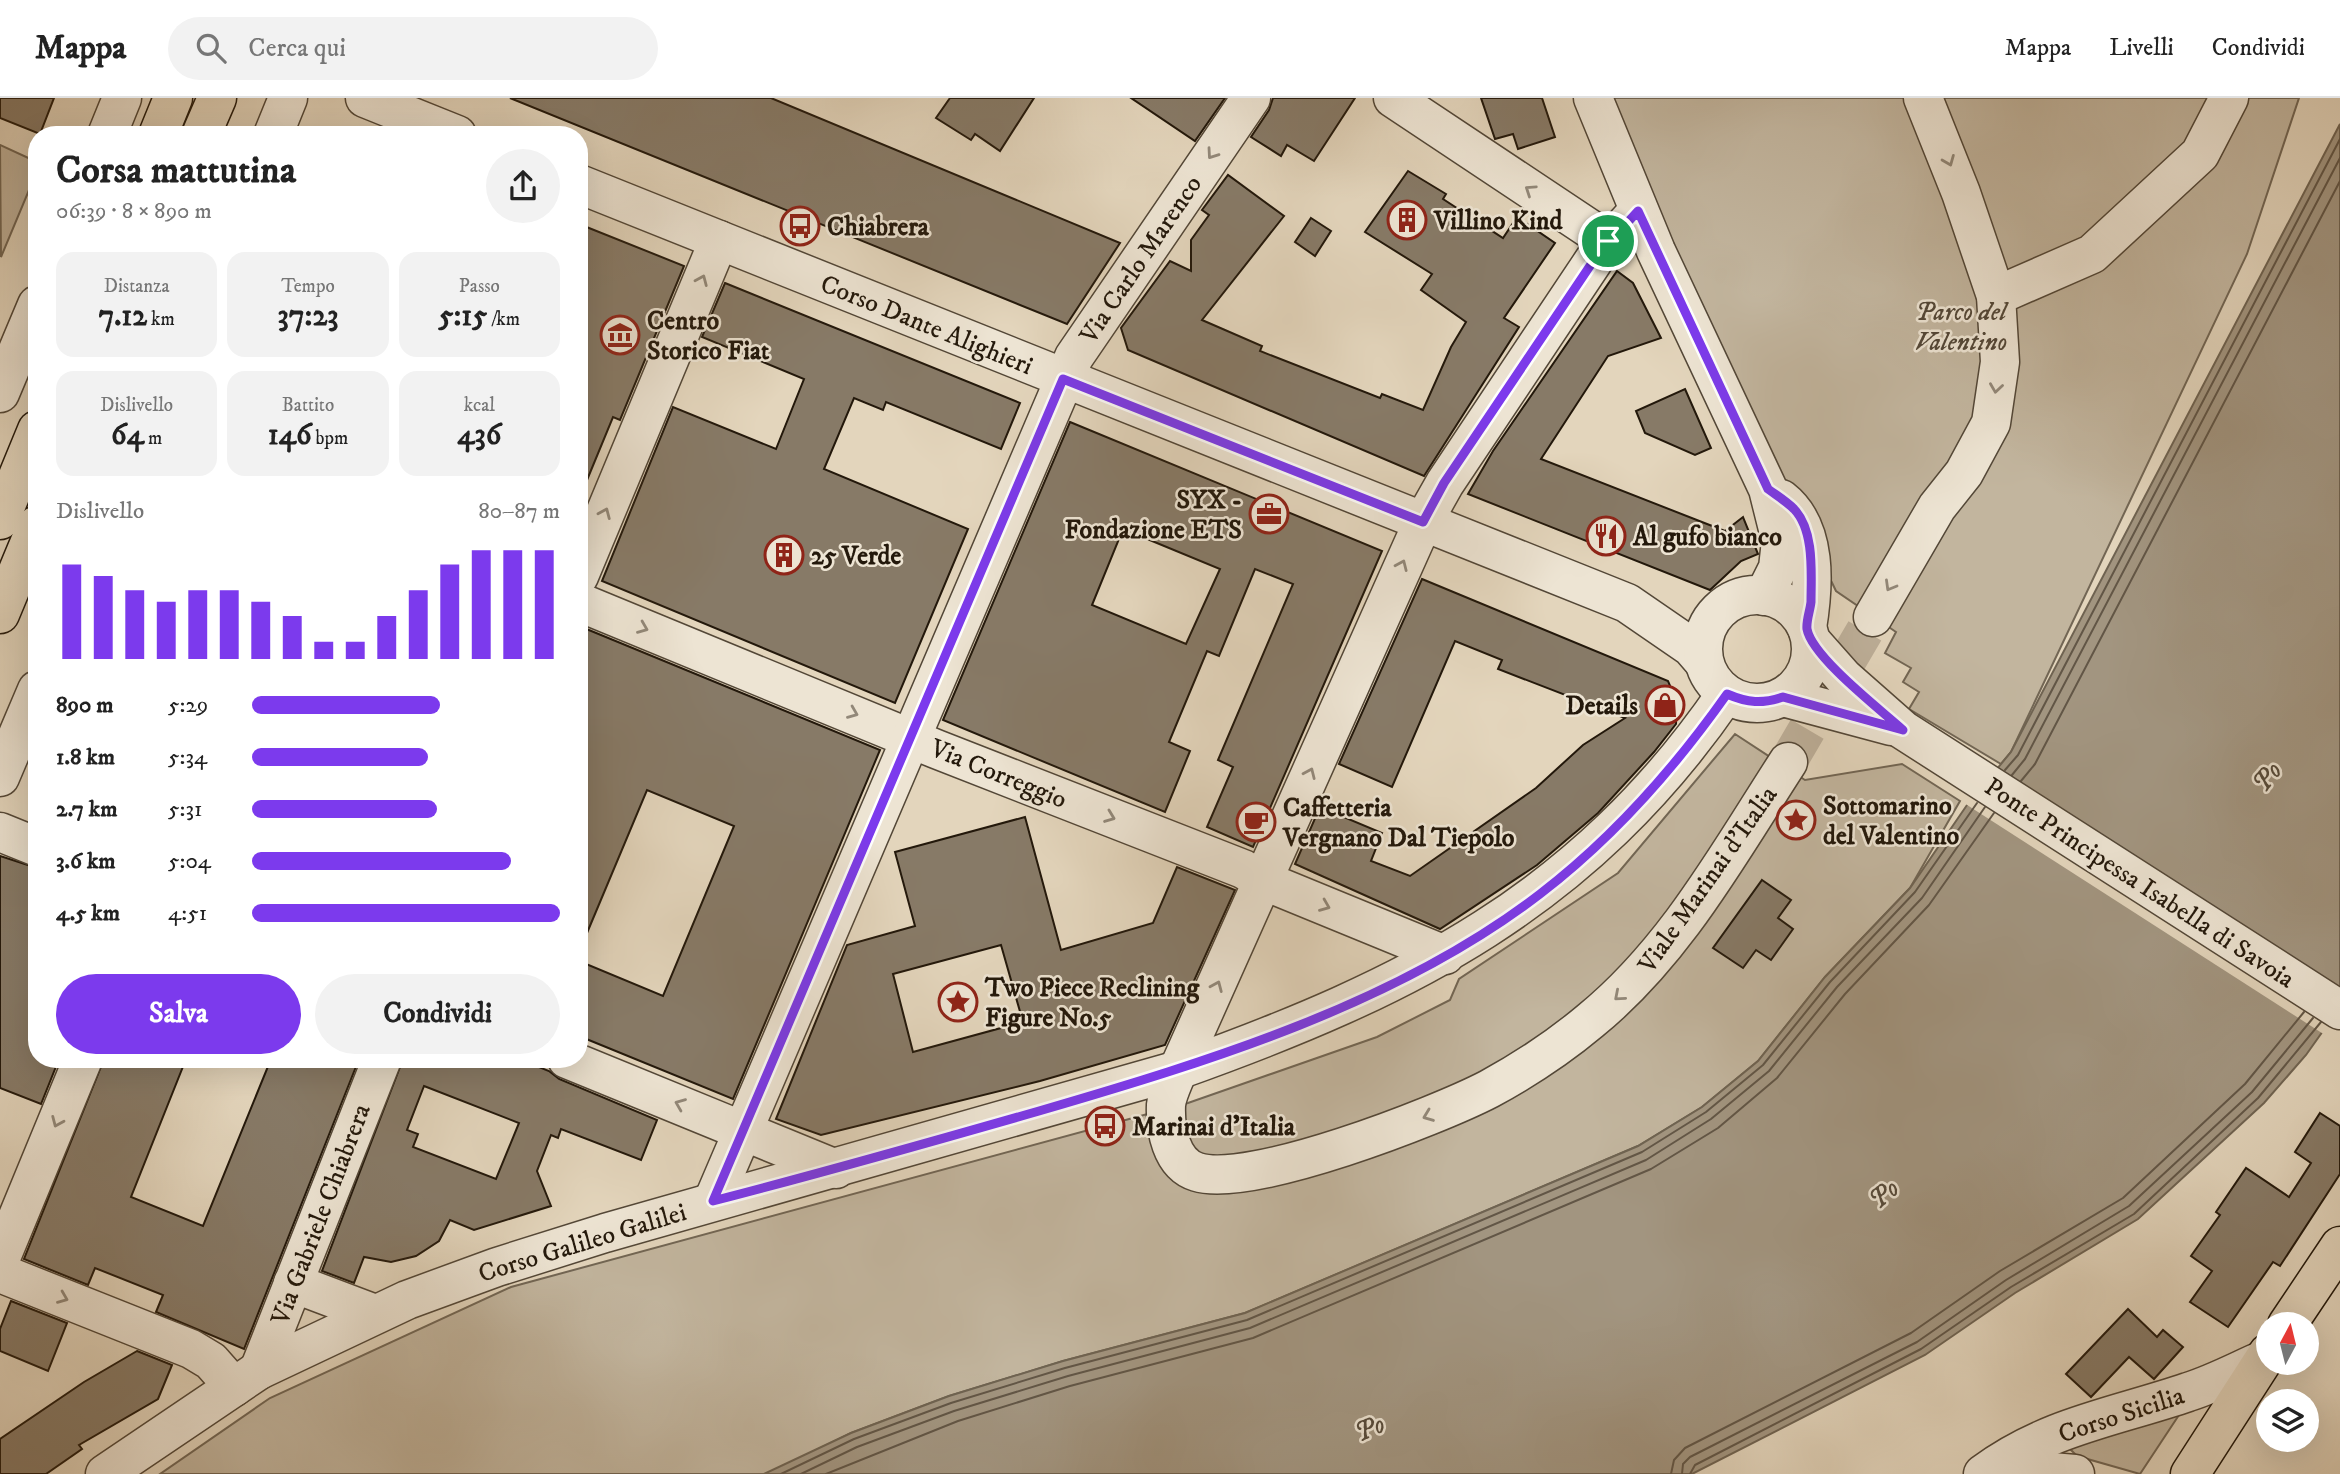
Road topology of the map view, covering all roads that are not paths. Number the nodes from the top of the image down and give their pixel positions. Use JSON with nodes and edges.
{"nodes":[{"id":1,"x":122,"y":98,"type":"edge"},
{"id":2,"x":173,"y":98,"type":"edge"},
{"id":3,"x":217,"y":98,"type":"edge"},
{"id":4,"x":288,"y":98,"type":"edge"},
{"id":5,"x":365,"y":98,"type":"edge"},
{"id":6,"x":1251,"y":98,"type":"edge"},
{"id":7,"x":1393,"y":98,"type":"edge"},
{"id":8,"x":1593,"y":98,"type":"edge"},
{"id":9,"x":1923,"y":98,"type":"edge"},
{"id":10,"x":2229,"y":98,"type":"edge"},
{"id":11,"x":111,"y":126,"type":"edge"},
{"id":12,"x":162,"y":126,"type":"edge"},
{"id":13,"x":205,"y":126,"type":"edge"},
{"id":14,"x":277,"y":126,"type":"edge"},
{"id":15,"x":435,"y":126,"type":"edge"},
{"id":16,"x":588,"y":188,"type":"edge"},
{"id":17,"x":1638,"y":211,"type":"junction"},
{"id":18,"x":719,"y":240,"type":"junction"},
{"id":19,"x":1608,"y":241,"type":"junction"},
{"id":20,"x":1996,"y":296,"type":"junction"},
{"id":21,"x":28,"y":326,"type":"edge"},
{"id":22,"x":1063,"y":379,"type":"junction"},
{"id":23,"x":0,"y":393,"type":"edge"},
{"id":24,"x":28,"y":452,"type":"edge"},
{"id":25,"x":1768,"y":489,"type":"junction"},
{"id":26,"x":0,"y":520,"type":"edge"},
{"id":27,"x":1423,"y":522,"type":"junction"},
{"id":28,"x":28,"y":547,"type":"edge"},
{"id":29,"x":588,"y":554,"type":"edge"},
{"id":30,"x":1764,"y":596,"type":"junction"},
{"id":31,"x":1626,"y":603,"type":"junction"},
{"id":32,"x":588,"y":606,"type":"edge"},
{"id":33,"x":1718,"y":611,"type":"junction"},
{"id":34,"x":0,"y":614,"type":"edge"},
{"id":35,"x":1873,"y":617,"type":"tunnel mouth"},
{"id":36,"x":1810,"y":636,"type":"junction"},
{"id":37,"x":1704,"y":662,"type":"junction"},
{"id":38,"x":1727,"y":694,"type":"junction"},
{"id":39,"x":1783,"y":697,"type":"junction"},
{"id":40,"x":28,"y":711,"type":"edge"},
{"id":41,"x":1903,"y":730,"type":"junction"},
{"id":42,"x":911,"y":737,"type":"junction"},
{"id":43,"x":1788,"y":762,"type":"tunnel mouth"},
{"id":44,"x":0,"y":777,"type":"edge"},
{"id":45,"x":0,"y":832,"type":"edge"},
{"id":46,"x":28,"y":844,"type":"edge"},
{"id":47,"x":1262,"y":880,"type":"junction"},
{"id":48,"x":1445,"y":955,"type":"junction"},
{"id":49,"x":2340,"y":1010,"type":"edge"},
{"id":50,"x":588,"y":1067,"type":"edge"},
{"id":51,"x":79,"y":1068,"type":"edge"},
{"id":52,"x":378,"y":1068,"type":"edge"},
{"id":53,"x":1178,"y":1070,"type":"junction"},
{"id":54,"x":744,"y":1129,"type":"junction"},
{"id":55,"x":836,"y":1169,"type":"junction"},
{"id":56,"x":713,"y":1201,"type":"junction"},
{"id":57,"x":2340,"y":1246,"type":"edge"},
{"id":58,"x":0,"y":1260,"type":"edge"},
{"id":59,"x":0,"y":1273,"type":"edge"},
{"id":60,"x":293,"y":1283,"type":"junction"},
{"id":61,"x":2296,"y":1312,"type":"edge"},
{"id":62,"x":375,"y":1314,"type":"junction"},
{"id":63,"x":2256,"y":1361,"type":"edge"},
{"id":64,"x":2256,"y":1371,"type":"edge"},
{"id":65,"x":247,"y":1379,"type":"junction"},
{"id":66,"x":105,"y":1474,"type":"edge"},
{"id":67,"x":1983,"y":1474,"type":"edge"},
{"id":68,"x":2015,"y":1474,"type":"edge"},
{"id":69,"x":2075,"y":1474,"type":"edge"},
{"id":70,"x":2190,"y":1474,"type":"edge"}],
"edges":[{"from":1,"to":11,"type":"street"},
{"from":2,"to":12,"type":"main road"},
{"from":3,"to":13,"type":"main road"},
{"from":4,"to":14,"type":"street"},
{"from":5,"to":15,"type":"street"},
{"from":6,"to":22,"type":"street","name":"Via Carlo Marenco","one_way":true},
{"from":19,"to":7,"type":"street","one_way":true},
{"from":8,"to":17,"type":"street"},
{"from":9,"to":20,"type":"street","one_way":true},
{"from":10,"to":20,"type":"street"},
{"from":16,"to":18,"type":"street","name":"Corso Dante Alighieri"},
{"from":17,"to":19,"type":"street","name":"Viale Marinai d'Italia"},
{"from":17,"to":25,"type":"street"},
{"from":18,"to":22,"type":"street","name":"Corso Dante Alighieri"},
{"from":29,"to":18,"type":"street","one_way":true},
{"from":19,"to":27,"type":"street","name":"Viale Marinai d'Italia"},
{"from":20,"to":35,"type":"street","one_way":true},
{"from":21,"to":23,"type":"street"},
{"from":22,"to":27,"type":"street","name":"Corso Dante Alighieri"},
{"from":22,"to":42,"type":"street","name":"Via Carlo Marenco"},
{"from":24,"to":26,"type":"main road"},
{"from":25,"to":30,"type":"street"},
{"from":25,"to":36,"type":"street"},
{"from":27,"to":31,"type":"street","name":"Corso Dante Alighieri"},
{"from":47,"to":27,"type":"street","name":"Viale Marinai d'Italia","one_way":true},
{"from":28,"to":34,"type":"main road"},
{"from":30,"to":33,"type":"street"},
{"from":30,"to":36,"type":"street"},
{"from":31,"to":33,"type":"street","name":"Corso Dante Alighieri"},
{"from":31,"to":37,"type":"street","name":"Corso Dante Alighieri"},
{"from":32,"to":42,"type":"street","name":"Via Correggio","one_way":true},
{"from":33,"to":37,"type":"street"},
{"from":36,"to":39,"type":"street"},
{"from":36,"to":41,"type":"street"},
{"from":37,"to":38,"type":"street"},
{"from":38,"to":39,"type":"street"},
{"from":38,"to":48,"type":"street","name":"Corso Galileo Galilei"},
{"from":39,"to":41,"type":"street"},
{"from":40,"to":44,"type":"street"},
{"from":41,"to":49,"type":"street","name":"Ponte Principessa Isabella di Savoia"},
{"from":42,"to":47,"type":"street","name":"Via Correggio","one_way":true},
{"from":42,"to":54,"type":"street","name":"Via Carlo Marenco"},
{"from":43,"to":53,"type":"street","name":"Viale Marinai d'Italia","one_way":true},
{"from":45,"to":46,"type":"street"},
{"from":47,"to":48,"type":"street","one_way":true},
{"from":53,"to":47,"type":"street","name":"Viale Marinai d'Italia","one_way":true},
{"from":48,"to":53,"type":"street","name":"Corso Galileo Galilei"},
{"from":54,"to":50,"type":"street","one_way":true},
{"from":51,"to":58,"type":"street","one_way":true},
{"from":52,"to":60,"type":"street","name":"Via Gabriele Chiabrera"},
{"from":53,"to":55,"type":"street","name":"Corso Galileo Galilei"},
{"from":54,"to":55,"type":"street"},
{"from":54,"to":56,"type":"street","name":"Via Carlo Marenco"},
{"from":55,"to":56,"type":"street","name":"Corso Galileo Galilei"},
{"from":56,"to":62,"type":"street","name":"Corso Galileo Galilei"},
{"from":57,"to":61,"type":"main road"},
{"from":59,"to":65,"type":"street","one_way":true},
{"from":60,"to":62,"type":"street"},
{"from":60,"to":65,"type":"street","name":"Via Gabriele Chiabrera"},
{"from":62,"to":65,"type":"street","name":"Corso Galileo Galilei"},
{"from":63,"to":67,"type":"street","name":"Corso Sicilia"},
{"from":64,"to":70,"type":"main road"},
{"from":65,"to":66,"type":"street","name":"Corso Galileo Galilei"},
{"from":68,"to":69,"type":"street","name":"Corso Sicilia"}]}
